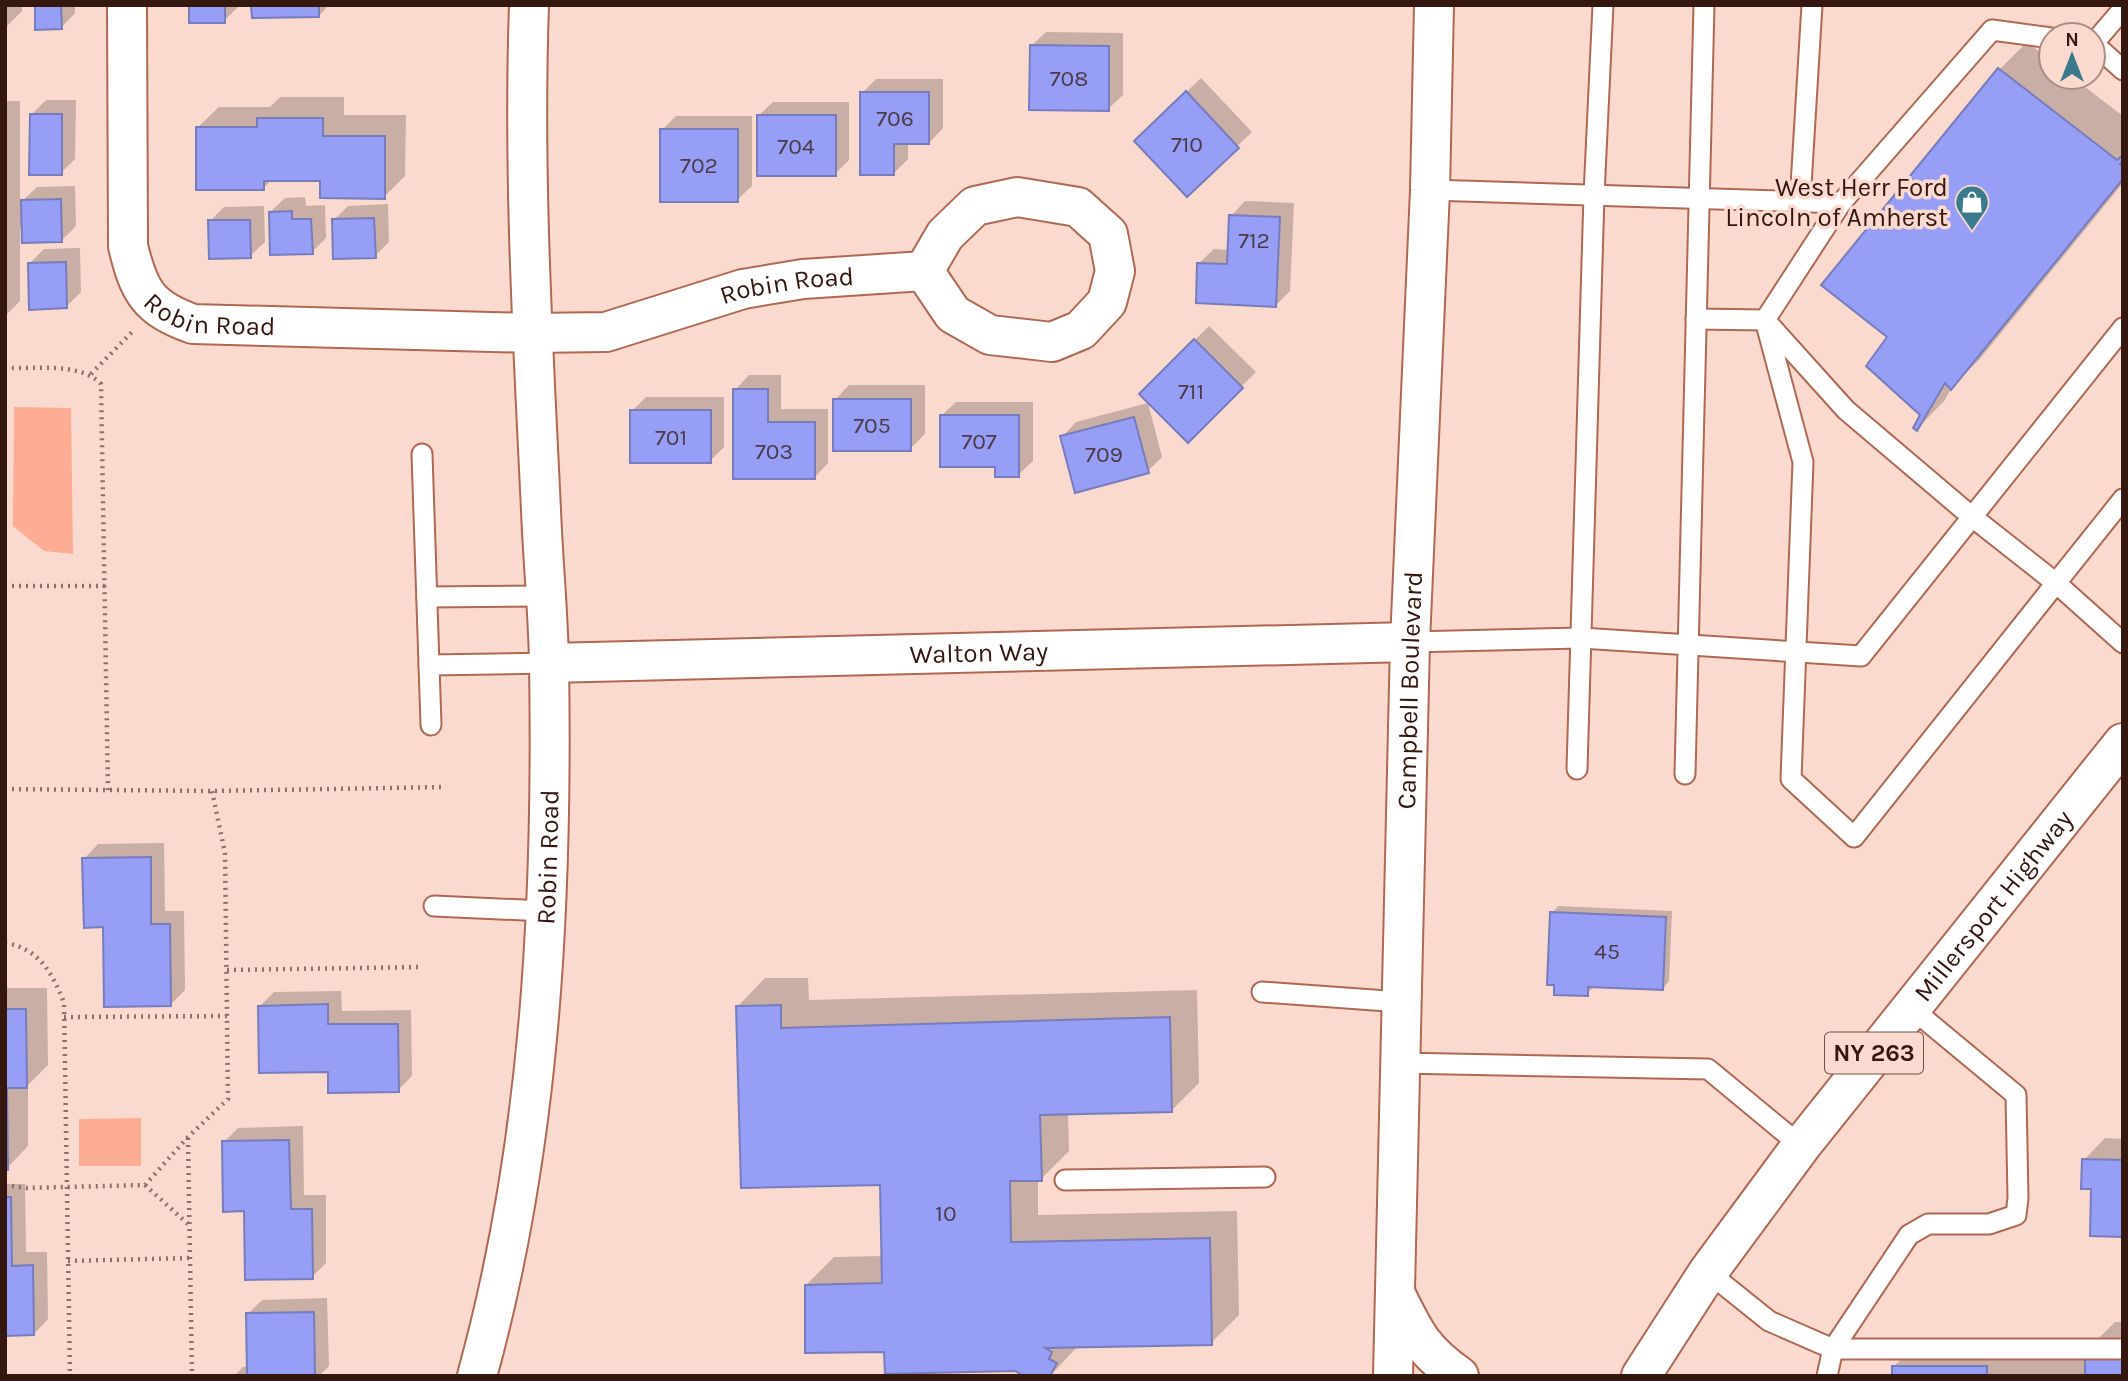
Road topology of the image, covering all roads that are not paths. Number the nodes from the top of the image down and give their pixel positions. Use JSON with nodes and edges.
{"nodes":[{"id":1,"x":127,"y":5,"type":"edge"},
{"id":2,"x":529,"y":5,"type":"edge"},
{"id":3,"x":1434,"y":5,"type":"edge"},
{"id":4,"x":1603,"y":5,"type":"edge"},
{"id":5,"x":1704,"y":5,"type":"edge"},
{"id":6,"x":1812,"y":5,"type":"edge"},
{"id":7,"x":2123,"y":9,"type":"edge"},
{"id":8,"x":2107,"y":28,"type":"edge"},
{"id":9,"x":2037,"y":36,"type":"edge"},
{"id":10,"x":2107,"y":56,"type":"edge"},
{"id":11,"x":2123,"y":70,"type":"edge"},
{"id":12,"x":1430,"y":190,"type":"junction"},
{"id":13,"x":1594,"y":195,"type":"junction"},
{"id":14,"x":1698,"y":199,"type":"junction"},
{"id":15,"x":1800,"y":202,"type":"junction"},
{"id":16,"x":1841,"y":204,"type":"junction"},
{"id":17,"x":923,"y":271,"type":"junction"},
{"id":18,"x":1696,"y":318,"type":"junction"},
{"id":19,"x":1765,"y":320,"type":"junction"},
{"id":20,"x":2123,"y":328,"type":"edge"},
{"id":21,"x":532,"y":333,"type":"junction"},
{"id":22,"x":422,"y":454,"type":"dead end"},
{"id":23,"x":2123,"y":499,"type":"edge"},
{"id":24,"x":1971,"y":516,"type":"junction"},
{"id":25,"x":2056,"y":583,"type":"junction"},
{"id":26,"x":546,"y":596,"type":"junction"},
{"id":27,"x":427,"y":597,"type":"junction"},
{"id":28,"x":1581,"y":638,"type":"junction"},
{"id":29,"x":1410,"y":642,"type":"junction"},
{"id":30,"x":2123,"y":643,"type":"edge"},
{"id":31,"x":1690,"y":645,"type":"junction"},
{"id":32,"x":1795,"y":651,"type":"junction"},
{"id":33,"x":549,"y":663,"type":"junction"},
{"id":34,"x":429,"y":666,"type":"junction"},
{"id":35,"x":431,"y":725,"type":"dead end"},
{"id":36,"x":2123,"y":743,"type":"edge"},
{"id":37,"x":1577,"y":769,"type":"dead end"},
{"id":38,"x":1685,"y":774,"type":"dead end"},
{"id":39,"x":434,"y":906,"type":"dead end"},
{"id":40,"x":545,"y":911,"type":"junction"},
{"id":41,"x":1262,"y":992,"type":"dead end"},
{"id":42,"x":1401,"y":1002,"type":"junction"},
{"id":43,"x":1910,"y":1007,"type":"junction"},
{"id":44,"x":1399,"y":1063,"type":"junction"},
{"id":45,"x":1801,"y":1146,"type":"junction"},
{"id":46,"x":1265,"y":1177,"type":"dead end"},
{"id":47,"x":1065,"y":1180,"type":"dead end"},
{"id":48,"x":1709,"y":1272,"type":"junction"},
{"id":49,"x":1395,"y":1293,"type":"junction"},
{"id":50,"x":1833,"y":1349,"type":"junction"},
{"id":51,"x":2123,"y":1349,"type":"edge"},
{"id":52,"x":477,"y":1376,"type":"edge"},
{"id":53,"x":1393,"y":1376,"type":"edge"},
{"id":54,"x":1459,"y":1376,"type":"edge"},
{"id":55,"x":1641,"y":1376,"type":"edge"},
{"id":56,"x":1827,"y":1376,"type":"edge"}],
"edges":[{"from":1,"to":21,"type":"street","name":"Robin Road"},
{"from":2,"to":21,"type":"street","name":"Robin Road"},
{"from":3,"to":12,"type":"street","name":"Campbell Boulevard"},
{"from":4,"to":13,"type":"lane"},
{"from":5,"to":14,"type":"lane"},
{"from":6,"to":15,"type":"lane"},
{"from":7,"to":8,"type":"lane"},
{"from":9,"to":16,"type":"lane"},
{"from":10,"to":11,"type":"lane"},
{"from":12,"to":13,"type":"lane"},
{"from":12,"to":29,"type":"street","name":"Campbell Boulevard"},
{"from":13,"to":14,"type":"lane"},
{"from":13,"to":28,"type":"lane"},
{"from":14,"to":15,"type":"lane"},
{"from":14,"to":18,"type":"lane"},
{"from":15,"to":16,"type":"lane"},
{"from":16,"to":19,"type":"lane"},
{"from":17,"to":17,"type":"street"},
{"from":17,"to":21,"type":"street","name":"Robin Road"},
{"from":18,"to":19,"type":"lane"},
{"from":18,"to":31,"type":"lane"},
{"from":19,"to":24,"type":"lane"},
{"from":19,"to":32,"type":"lane"},
{"from":20,"to":24,"type":"lane"},
{"from":21,"to":26,"type":"street","name":"Robin Road"},
{"from":22,"to":27,"type":"lane"},
{"from":23,"to":25,"type":"lane"},
{"from":24,"to":25,"type":"lane"},
{"from":24,"to":32,"type":"lane"},
{"from":25,"to":30,"type":"lane"},
{"from":25,"to":32,"type":"lane"},
{"from":26,"to":27,"type":"lane"},
{"from":26,"to":33,"type":"street","name":"Robin Road"},
{"from":27,"to":34,"type":"lane"},
{"from":28,"to":29,"type":"lane"},
{"from":28,"to":31,"type":"lane"},
{"from":28,"to":37,"type":"lane"},
{"from":29,"to":33,"type":"street","name":"Walton Way"},
{"from":29,"to":42,"type":"street","name":"Campbell Boulevard"},
{"from":31,"to":32,"type":"lane"},
{"from":31,"to":38,"type":"lane"},
{"from":33,"to":34,"type":"lane"},
{"from":33,"to":40,"type":"street","name":"Robin Road"},
{"from":34,"to":35,"type":"lane"},
{"from":36,"to":43,"type":"street","name":"Millersport Highway","number":"NY 263"},
{"from":39,"to":40,"type":"lane"},
{"from":40,"to":52,"type":"street","name":"Robin Road"},
{"from":41,"to":42,"type":"lane"},
{"from":42,"to":44,"type":"street","name":"Campbell Boulevard"},
{"from":43,"to":45,"type":"street","name":"Millersport Highway","number":"NY 263"},
{"from":43,"to":50,"type":"lane"},
{"from":44,"to":45,"type":"lane"},
{"from":44,"to":49,"type":"street","name":"Campbell Boulevard"},
{"from":45,"to":48,"type":"street","name":"Millersport Highway","number":"NY 263"},
{"from":46,"to":47,"type":"lane"},
{"from":48,"to":50,"type":"lane"},
{"from":48,"to":55,"type":"street","name":"Millersport Highway","number":"NY 263"},
{"from":49,"to":53,"type":"street","name":"Campbell Boulevard"},
{"from":49,"to":54,"type":"street"},
{"from":50,"to":51,"type":"lane"},
{"from":50,"to":56,"type":"lane"}]}
